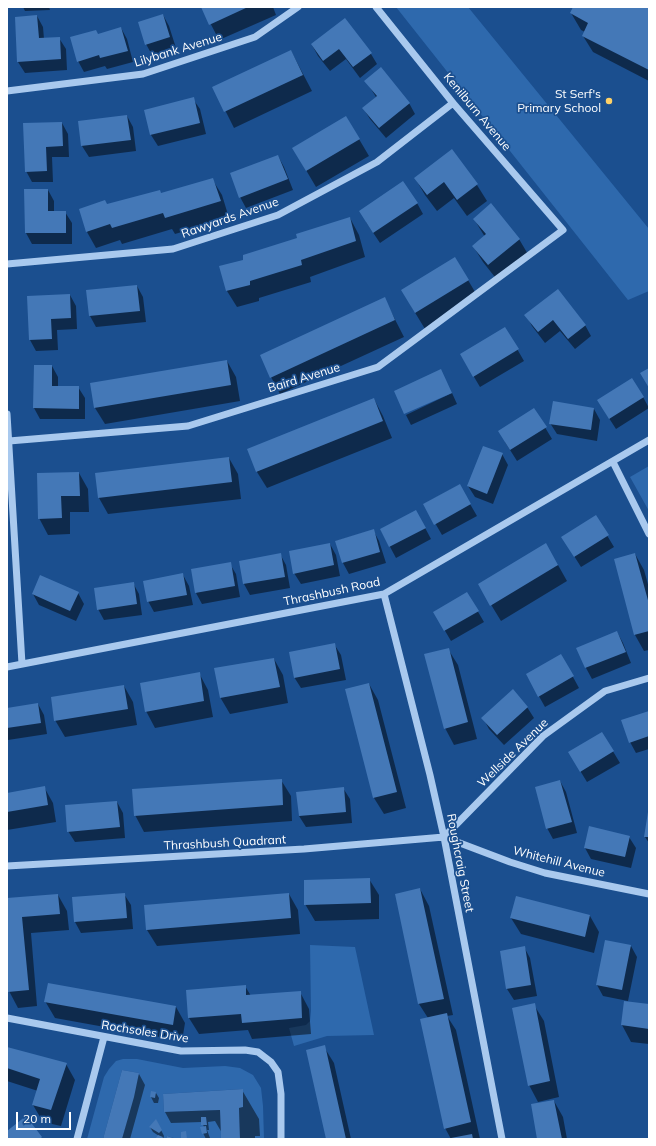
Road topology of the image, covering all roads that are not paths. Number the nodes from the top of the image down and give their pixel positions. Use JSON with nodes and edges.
{"nodes":[{"id":1,"x":298,"y":7,"type":"edge"},
{"id":2,"x":376,"y":7,"type":"edge"},
{"id":3,"x":7,"y":91,"type":"edge"},
{"id":4,"x":453,"y":102,"type":"junction"},
{"id":5,"x":563,"y":230,"type":"joint"},
{"id":6,"x":7,"y":264,"type":"edge"},
{"id":7,"x":7,"y":414,"type":"edge"},
{"id":8,"x":649,"y":440,"type":"edge"},
{"id":9,"x":9,"y":441,"type":"junction"},
{"id":10,"x":613,"y":462,"type":"junction"},
{"id":11,"x":649,"y":534,"type":"edge"},
{"id":12,"x":384,"y":594,"type":"junction"},
{"id":13,"x":22,"y":664,"type":"junction"},
{"id":14,"x":7,"y":666,"type":"edge"},
{"id":15,"x":649,"y":678,"type":"edge"},
{"id":16,"x":444,"y":837,"type":"junction"},
{"id":17,"x":7,"y":866,"type":"edge"},
{"id":18,"x":649,"y":894,"type":"edge"},
{"id":19,"x":7,"y":1018,"type":"edge"},
{"id":20,"x":104,"y":1037,"type":"junction"},
{"id":21,"x":77,"y":1139,"type":"edge"},
{"id":22,"x":281,"y":1139,"type":"edge"},
{"id":23,"x":502,"y":1139,"type":"edge"}],
"edges":[{"from":1,"to":3,"type":"street","name":"Lilybank Avenue"},
{"from":2,"to":4,"type":"street","name":"Kenilburn Avenue"},
{"from":4,"to":5,"type":"street","name":"Kenilburn Avenue"},
{"from":4,"to":6,"type":"street","name":"Rawyards Avenue"},
{"from":5,"to":9,"type":"street","name":"Baird Avenue"},
{"from":7,"to":9,"type":"street"},
{"from":8,"to":10,"type":"street","name":"Thrashbush Road"},
{"from":9,"to":13,"type":"street"},
{"from":10,"to":11,"type":"street"},
{"from":10,"to":12,"type":"street","name":"Thrashbush Road"},
{"from":12,"to":13,"type":"street","name":"Thrashbush Road"},
{"from":12,"to":16,"type":"street","name":"Roughcraig Street"},
{"from":13,"to":14,"type":"street","name":"Thrashbush Road"},
{"from":15,"to":16,"type":"street","name":"Wellside Avenue"},
{"from":16,"to":17,"type":"street","name":"Thrashbush Quadrant"},
{"from":16,"to":18,"type":"street","name":"Whitehill Avenue"},
{"from":16,"to":23,"type":"street","name":"Roughcraig Street"},
{"from":19,"to":20,"type":"street","name":"Rochsoles Drive"},
{"from":20,"to":21,"type":"street"},
{"from":20,"to":22,"type":"street","name":"Rochsoles Drive"}]}
